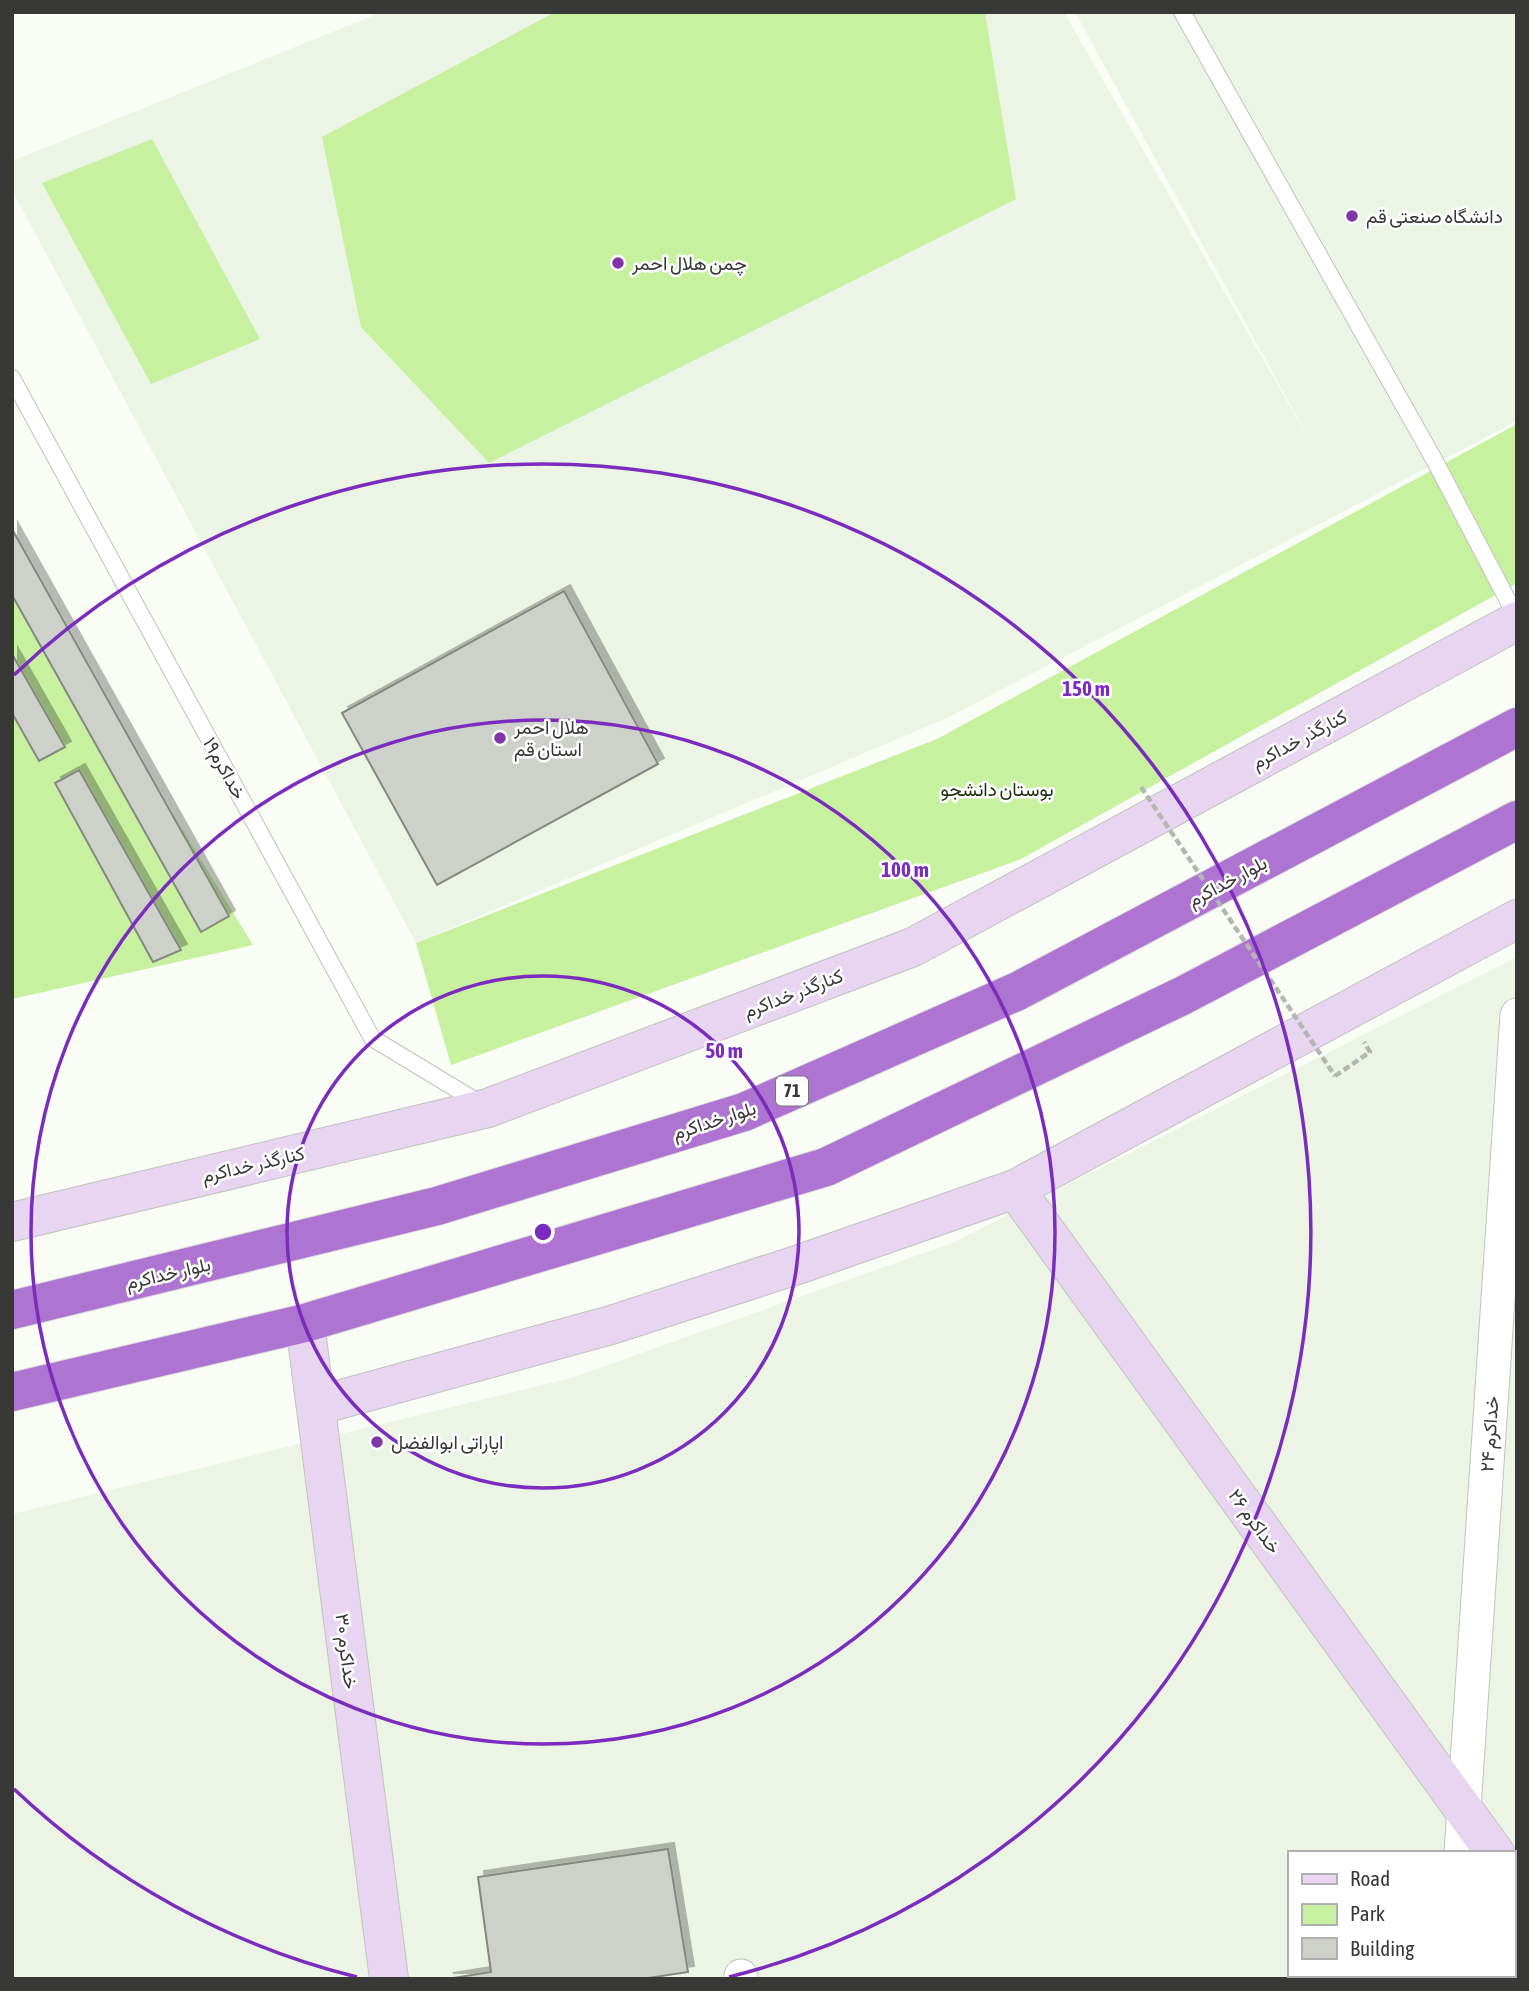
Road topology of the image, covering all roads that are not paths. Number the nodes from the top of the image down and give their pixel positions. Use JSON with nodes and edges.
{"nodes":[{"id":1,"x":1182,"y":12,"type":"edge"},
{"id":2,"x":12,"y":378,"type":"edge"},
{"id":3,"x":1517,"y":619,"type":"edge"},
{"id":4,"x":1517,"y":727,"type":"edge"},
{"id":5,"x":1517,"y":820,"type":"edge"},
{"id":6,"x":1517,"y":919,"type":"edge"},
{"id":7,"x":1517,"y":1015,"type":"edge"},
{"id":8,"x":488,"y":1108,"type":"junction"},
{"id":9,"x":1015,"y":1189,"type":"junction"},
{"id":10,"x":12,"y":1222,"type":"edge"},
{"id":11,"x":12,"y":1310,"type":"edge"},
{"id":12,"x":306,"y":1323,"type":"junction"},
{"id":13,"x":12,"y":1392,"type":"edge"},
{"id":14,"x":316,"y":1406,"type":"junction"},
{"id":15,"x":1464,"y":1809,"type":"junction"},
{"id":16,"x":1461,"y":1851,"type":"edge"},
{"id":17,"x":1494,"y":1851,"type":"edge"},
{"id":18,"x":389,"y":1979,"type":"edge"}],
"edges":[{"from":1,"to":3,"type":"lane"},
{"from":2,"to":8,"type":"lane","name":"۱۹خداکرم"},
{"from":3,"to":8,"type":"street","name":"کنارگذر خداکرم"},
{"from":4,"to":11,"type":"highway","name":"بلوار خداکرم","number":"71"},
{"from":5,"to":12,"type":"highway"},
{"from":6,"to":9,"type":"street"},
{"from":7,"to":15,"type":"street","name":"۲۴ خداکرم"},
{"from":8,"to":10,"type":"street","name":"کنارگذر خداکرم"},
{"from":9,"to":14,"type":"street"},
{"from":9,"to":15,"type":"street","name":"۲۶ خداکرم"},
{"from":12,"to":13,"type":"highway"},
{"from":12,"to":14,"type":"street","name":"خداکرم ۳۰"},
{"from":14,"to":18,"type":"street","name":"خداکرم ۳۰"},
{"from":15,"to":16,"type":"street","name":"۲۴ خداکرم"},
{"from":15,"to":17,"type":"street","name":"۲۶ خداکرم"}]}
